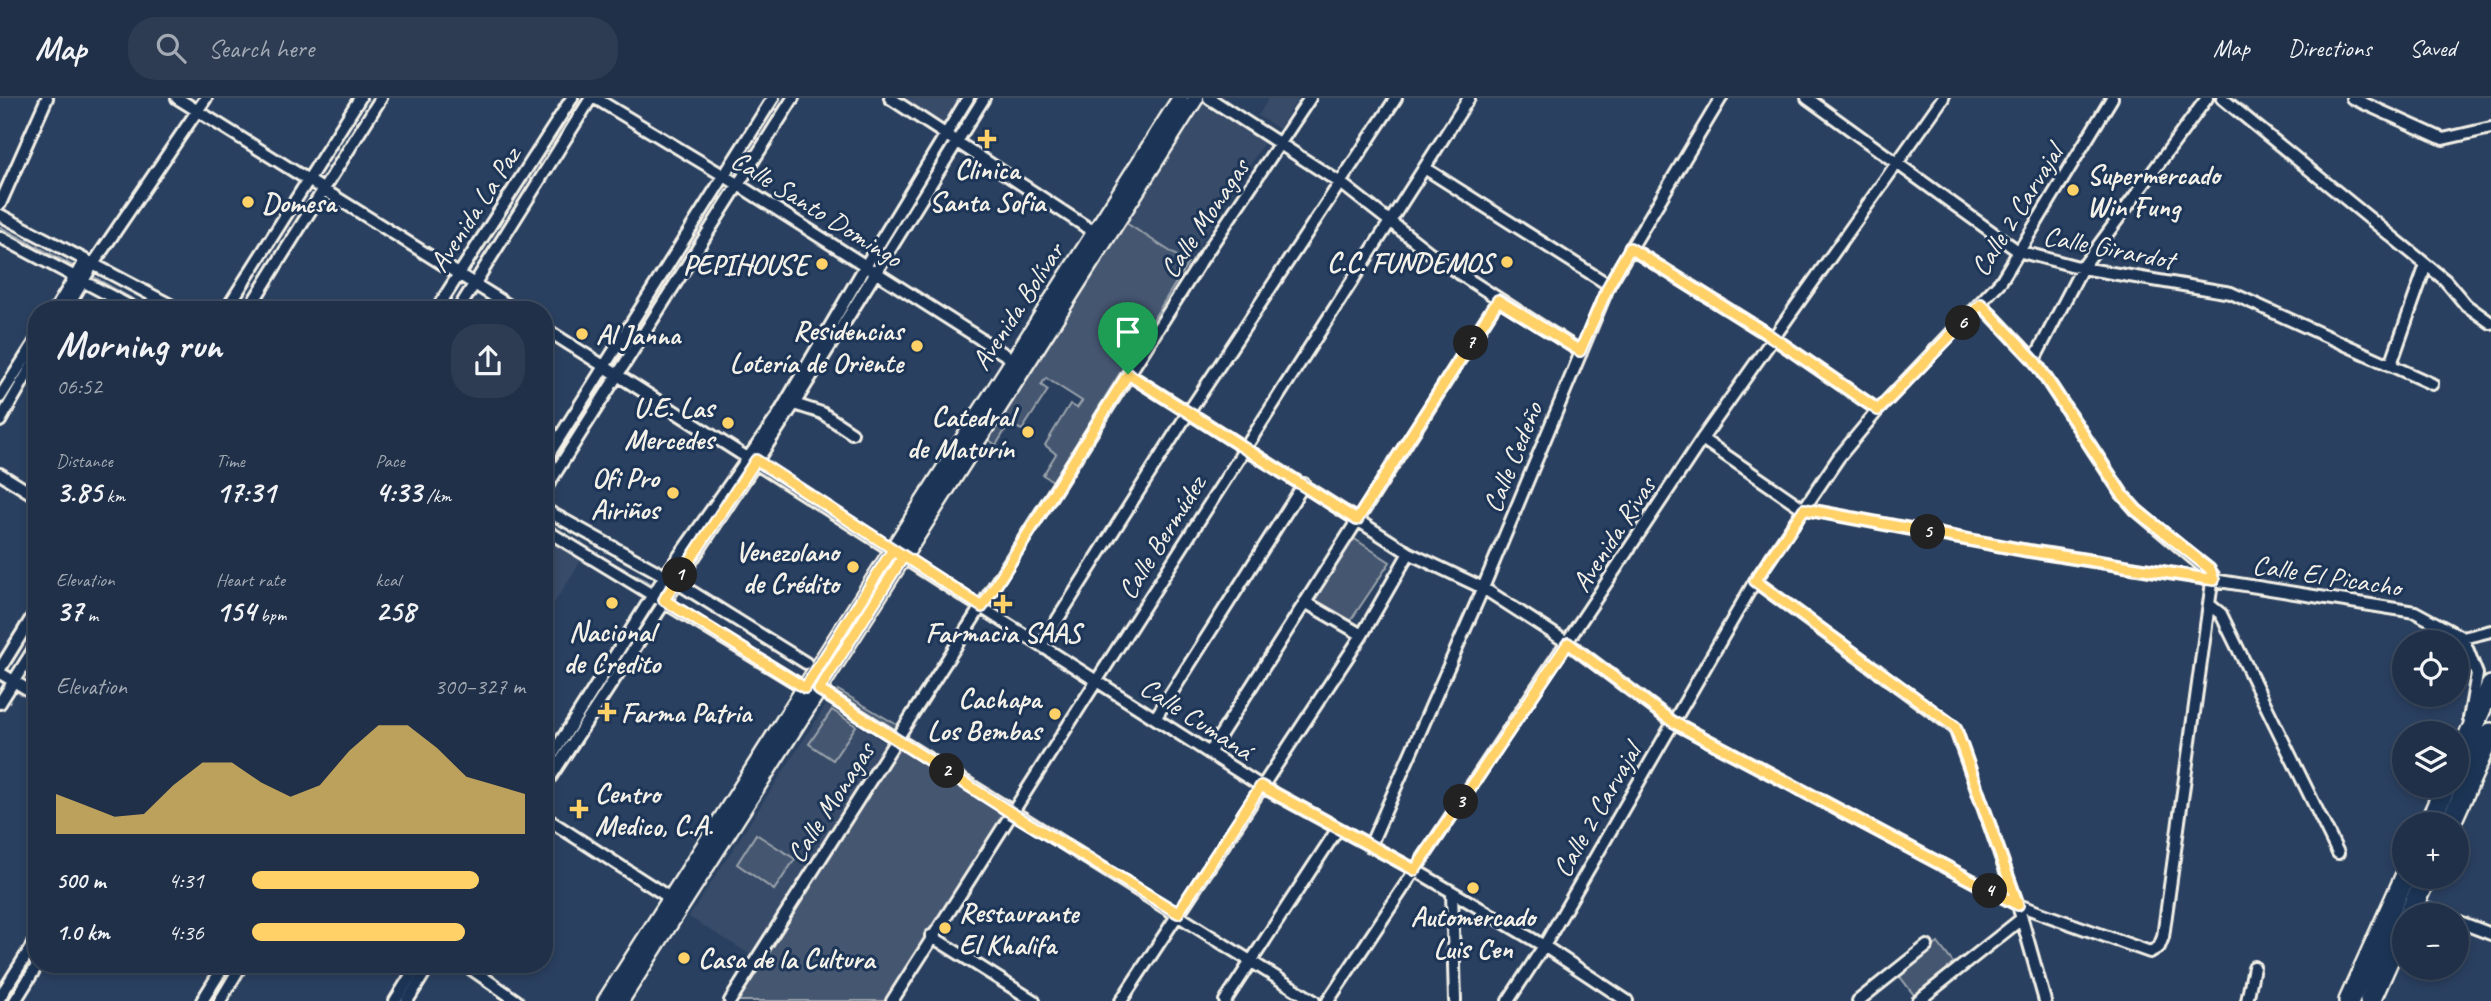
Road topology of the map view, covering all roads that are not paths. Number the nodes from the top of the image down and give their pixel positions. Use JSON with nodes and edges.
{"nodes":[{"id":1,"x":47,"y":98,"type":"edge"},
{"id":2,"x":177,"y":98,"type":"edge"},
{"id":3,"x":206,"y":98,"type":"edge"},
{"id":4,"x":360,"y":98,"type":"edge"},
{"id":5,"x":381,"y":98,"type":"edge"},
{"id":6,"x":572,"y":98,"type":"edge"},
{"id":7,"x":593,"y":98,"type":"edge"},
{"id":8,"x":773,"y":98,"type":"edge"},
{"id":9,"x":793,"y":98,"type":"edge"},
{"id":10,"x":890,"y":98,"type":"edge"},
{"id":11,"x":968,"y":98,"type":"edge"},
{"id":12,"x":984,"y":98,"type":"edge"},
{"id":13,"x":1180,"y":98,"type":"edge"},
{"id":14,"x":1196,"y":98,"type":"edge"},
{"id":15,"x":1209,"y":98,"type":"edge"},
{"id":16,"x":1310,"y":98,"type":"edge"},
{"id":17,"x":1396,"y":98,"type":"edge"},
{"id":18,"x":1469,"y":98,"type":"edge"},
{"id":19,"x":1721,"y":98,"type":"edge"},
{"id":20,"x":1807,"y":98,"type":"edge"},
{"id":21,"x":1943,"y":98,"type":"edge"},
{"id":22,"x":2112,"y":98,"type":"edge"},
{"id":23,"x":2207,"y":98,"type":"edge"},
{"id":24,"x":2222,"y":98,"type":"edge"},
{"id":25,"x":2353,"y":98,"type":"edge"},
{"id":26,"x":198,"y":112,"type":"junction"},
{"id":27,"x":2491,"y":128,"type":"edge"},
{"id":28,"x":946,"y":133,"type":"junction"},
{"id":29,"x":957,"y":141,"type":"junction"},
{"id":30,"x":1281,"y":144,"type":"junction"},
{"id":31,"x":1894,"y":163,"type":"junction"},
{"id":32,"x":1426,"y":169,"type":"junction"},
{"id":33,"x":726,"y":177,"type":"junction"},
{"id":34,"x":309,"y":180,"type":"junction"},
{"id":35,"x":1342,"y":184,"type":"junction"},
{"id":36,"x":740,"y":186,"type":"junction"},
{"id":37,"x":323,"y":188,"type":"junction"},
{"id":38,"x":0,"y":204,"type":"edge"},
{"id":39,"x":0,"y":215,"type":"edge"},
{"id":40,"x":1390,"y":221,"type":"junction"},
{"id":41,"x":1094,"y":232,"type":"junction"},
{"id":42,"x":0,"y":237,"type":"edge"},
{"id":43,"x":1630,"y":248,"type":"junction"},
{"id":44,"x":2018,"y":251,"type":"junction"},
{"id":45,"x":89,"y":263,"type":"junction"},
{"id":46,"x":866,"y":265,"type":"junction"},
{"id":47,"x":2426,"y":265,"type":"junction"},
{"id":48,"x":2082,"y":268,"type":"junction"},
{"id":49,"x":877,"y":272,"type":"junction"},
{"id":50,"x":459,"y":275,"type":"junction"},
{"id":51,"x":81,"y":277,"type":"junction"},
{"id":52,"x":474,"y":284,"type":"junction"},
{"id":53,"x":1609,"y":285,"type":"junction"},
{"id":54,"x":1498,"y":300,"type":"junction"},
{"id":55,"x":62,"y":301,"type":"edge"},
{"id":56,"x":70,"y":301,"type":"edge"},
{"id":57,"x":121,"y":301,"type":"edge"},
{"id":58,"x":163,"y":301,"type":"edge"},
{"id":59,"x":232,"y":301,"type":"edge"},
{"id":60,"x":254,"y":301,"type":"edge"},
{"id":61,"x":442,"y":301,"type":"edge"},
{"id":62,"x":464,"y":301,"type":"edge"},
{"id":63,"x":501,"y":301,"type":"edge"},
{"id":64,"x":1981,"y":304,"type":"junction"},
{"id":65,"x":2491,"y":323,"type":"edge"},
{"id":66,"x":553,"y":334,"type":"edge"},
{"id":67,"x":1772,"y":337,"type":"junction"},
{"id":68,"x":1580,"y":351,"type":"junction"},
{"id":69,"x":28,"y":353,"type":"edge"},
{"id":70,"x":1012,"y":359,"type":"junction"},
{"id":71,"x":2034,"y":360,"type":"junction"},
{"id":72,"x":2391,"y":364,"type":"junction"},
{"id":73,"x":605,"y":366,"type":"junction"},
{"id":74,"x":28,"y":373,"type":"edge"},
{"id":75,"x":618,"y":374,"type":"junction"},
{"id":76,"x":1128,"y":374,"type":"junction"},
{"id":77,"x":2432,"y":384,"type":"dead end"},
{"id":78,"x":0,"y":397,"type":"edge"},
{"id":79,"x":794,"y":404,"type":"junction"},
{"id":80,"x":1878,"y":410,"type":"junction"},
{"id":81,"x":1188,"y":413,"type":"junction"},
{"id":82,"x":0,"y":421,"type":"edge"},
{"id":83,"x":852,"y":433,"type":"dead end"},
{"id":84,"x":1702,"y":439,"type":"junction"},
{"id":85,"x":553,"y":448,"type":"edge"},
{"id":86,"x":1245,"y":448,"type":"junction"},
{"id":87,"x":752,"y":459,"type":"junction"},
{"id":88,"x":0,"y":474,"type":"edge"},
{"id":89,"x":553,"y":477,"type":"edge"},
{"id":90,"x":1304,"y":484,"type":"junction"},
{"id":91,"x":28,"y":491,"type":"edge"},
{"id":92,"x":1804,"y":509,"type":"junction"},
{"id":93,"x":553,"y":514,"type":"edge"},
{"id":94,"x":1357,"y":520,"type":"junction"},
{"id":95,"x":553,"y":534,"type":"edge"},
{"id":96,"x":1409,"y":553,"type":"junction"},
{"id":97,"x":897,"y":554,"type":"junction"},
{"id":98,"x":671,"y":579,"type":"junction"},
{"id":99,"x":2214,"y":580,"type":"junction"},
{"id":100,"x":1755,"y":581,"type":"junction"},
{"id":101,"x":1483,"y":588,"type":"junction"},
{"id":102,"x":659,"y":597,"type":"junction"},
{"id":103,"x":1305,"y":602,"type":"junction"},
{"id":104,"x":2211,"y":606,"type":"junction"},
{"id":105,"x":982,"y":607,"type":"junction"},
{"id":106,"x":28,"y":624,"type":"edge"},
{"id":107,"x":2448,"y":630,"type":"edge"},
{"id":108,"x":2491,"y":631,"type":"edge"},
{"id":109,"x":1362,"y":635,"type":"junction"},
{"id":110,"x":2469,"y":636,"type":"edge"},
{"id":111,"x":1568,"y":643,"type":"junction"},
{"id":112,"x":1042,"y":644,"type":"junction"},
{"id":113,"x":2469,"y":650,"type":"edge"},
{"id":114,"x":28,"y":658,"type":"edge"},
{"id":115,"x":806,"y":663,"type":"dead end"},
{"id":116,"x":0,"y":671,"type":"edge"},
{"id":117,"x":1098,"y":680,"type":"junction"},
{"id":118,"x":14,"y":681,"type":"junction"},
{"id":119,"x":2491,"y":686,"type":"edge"},
{"id":120,"x":812,"y":689,"type":"junction"},
{"id":121,"x":28,"y":690,"type":"edge"},
{"id":122,"x":0,"y":703,"type":"edge"},
{"id":123,"x":1156,"y":717,"type":"junction"},
{"id":124,"x":2468,"y":721,"type":"edge"},
{"id":125,"x":1673,"y":722,"type":"junction"},
{"id":126,"x":2491,"y":733,"type":"edge"},
{"id":127,"x":2469,"y":735,"type":"edge"},
{"id":128,"x":898,"y":739,"type":"junction"},
{"id":129,"x":1209,"y":753,"type":"junction"},
{"id":130,"x":553,"y":755,"type":"edge"},
{"id":131,"x":553,"y":772,"type":"edge"},
{"id":132,"x":1261,"y":786,"type":"junction"},
{"id":133,"x":1010,"y":812,"type":"junction"},
{"id":134,"x":2449,"y":812,"type":"edge"},
{"id":135,"x":553,"y":823,"type":"edge"},
{"id":136,"x":1337,"y":830,"type":"junction"},
{"id":137,"x":1370,"y":846,"type":"junction"},
{"id":138,"x":2338,"y":853,"type":"dead end"},
{"id":139,"x":1415,"y":870,"type":"junction"},
{"id":140,"x":2400,"y":889,"type":"edge"},
{"id":141,"x":1452,"y":892,"type":"junction"},
{"id":142,"x":670,"y":898,"type":"junction"},
{"id":143,"x":2018,"y":905,"type":"junction"},
{"id":144,"x":1178,"y":913,"type":"junction"},
{"id":145,"x":2020,"y":920,"type":"junction"},
{"id":146,"x":2469,"y":926,"type":"edge"},
{"id":147,"x":2491,"y":934,"type":"edge"},
{"id":148,"x":931,"y":936,"type":"junction"},
{"id":149,"x":1544,"y":946,"type":"junction"},
{"id":150,"x":1927,"y":947,"type":"dead end"},
{"id":151,"x":28,"y":952,"type":"edge"},
{"id":152,"x":2392,"y":952,"type":"edge"},
{"id":153,"x":1251,"y":960,"type":"junction"},
{"id":154,"x":2254,"y":967,"type":"dead end"},
{"id":155,"x":32,"y":973,"type":"edge"},
{"id":156,"x":219,"y":973,"type":"edge"},
{"id":157,"x":236,"y":973,"type":"edge"},
{"id":158,"x":412,"y":973,"type":"edge"},
{"id":159,"x":424,"y":973,"type":"edge"},
{"id":160,"x":477,"y":973,"type":"edge"},
{"id":161,"x":2358,"y":980,"type":"junction"},
{"id":162,"x":0,"y":997,"type":"edge"},
{"id":163,"x":734,"y":1000,"type":"edge"},
{"id":164,"x":15,"y":1001,"type":"edge"},
{"id":165,"x":202,"y":1001,"type":"edge"},
{"id":166,"x":219,"y":1001,"type":"edge"},
{"id":167,"x":395,"y":1001,"type":"edge"},
{"id":168,"x":407,"y":1001,"type":"edge"},
{"id":169,"x":517,"y":1001,"type":"edge"},
{"id":170,"x":605,"y":1001,"type":"edge"},
{"id":171,"x":621,"y":1001,"type":"edge"},
{"id":172,"x":892,"y":1001,"type":"edge"},
{"id":173,"x":1034,"y":1001,"type":"edge"},
{"id":174,"x":1121,"y":1001,"type":"edge"},
{"id":175,"x":1225,"y":1001,"type":"edge"},
{"id":176,"x":1314,"y":1001,"type":"edge"},
{"id":177,"x":1328,"y":1001,"type":"edge"},
{"id":178,"x":1455,"y":1001,"type":"edge"},
{"id":179,"x":1508,"y":1001,"type":"edge"},
{"id":180,"x":1627,"y":1001,"type":"edge"},
{"id":181,"x":1857,"y":1001,"type":"edge"},
{"id":182,"x":1918,"y":1001,"type":"edge"},
{"id":183,"x":2045,"y":1001,"type":"edge"},
{"id":184,"x":2247,"y":1001,"type":"edge"},
{"id":185,"x":2342,"y":1001,"type":"edge"},
{"id":186,"x":2349,"y":1001,"type":"edge"},
{"id":187,"x":2370,"y":1001,"type":"edge"}],
"edges":[{"from":1,"to":38,"type":"street"},
{"from":2,"to":26,"type":"street"},
{"from":3,"to":26,"type":"street"},
{"from":4,"to":34,"type":"street"},
{"from":5,"to":37,"type":"street"},
{"from":6,"to":50,"type":"street","name":"Avenida La Paz"},
{"from":7,"to":33,"type":"street","name":"Calle Santo Domingo"},
{"from":7,"to":52,"type":"street","name":"Avenida La Paz"},
{"from":8,"to":33,"type":"street"},
{"from":9,"to":36,"type":"street"},
{"from":10,"to":28,"type":"street"},
{"from":11,"to":28,"type":"street"},
{"from":12,"to":29,"type":"street"},
{"from":13,"to":41,"type":"street","name":"Avenida Bolívar"},
{"from":14,"to":97,"type":"street","name":"Avenida Bolívar"},
{"from":15,"to":30,"type":"street"},
{"from":16,"to":30,"type":"street","name":"Calle Monagas"},
{"from":17,"to":35,"type":"street"},
{"from":18,"to":32,"type":"street","name":"Calle Bermúdez"},
{"from":19,"to":43,"type":"street","name":"Calle Cedeño"},
{"from":20,"to":31,"type":"street","name":"Calle Girardot"},
{"from":21,"to":31,"type":"street","name":"Avenida Rivas"},
{"from":22,"to":44,"type":"street","name":"Calle 2 Carvajal"},
{"from":23,"to":48,"type":"street"},
{"from":24,"to":47,"type":"street"},
{"from":25,"to":27,"type":"street"},
{"from":26,"to":34,"type":"street"},
{"from":26,"to":45,"type":"street"},
{"from":28,"to":29,"type":"street"},
{"from":28,"to":46,"type":"street"},
{"from":29,"to":41,"type":"street"},
{"from":29,"to":49,"type":"street"},
{"from":30,"to":35,"type":"street"},
{"from":30,"to":76,"type":"street","name":"Calle Monagas"},
{"from":31,"to":44,"type":"street","name":"Calle Girardot"},
{"from":31,"to":67,"type":"street","name":"Avenida Rivas"},
{"from":32,"to":40,"type":"street","name":"Calle Bermúdez"},
{"from":32,"to":53,"type":"street"},
{"from":33,"to":36,"type":"street","name":"Calle Santo Domingo"},
{"from":33,"to":73,"type":"street"},
{"from":34,"to":37,"type":"street"},
{"from":34,"to":59,"type":"street"},
{"from":35,"to":40,"type":"street"},
{"from":35,"to":81,"type":"street"},
{"from":36,"to":46,"type":"street","name":"Calle Santo Domingo"},
{"from":36,"to":75,"type":"street"},
{"from":37,"to":50,"type":"street"},
{"from":37,"to":60,"type":"street"},
{"from":39,"to":45,"type":"street"},
{"from":40,"to":54,"type":"street"},
{"from":40,"to":86,"type":"street","name":"Calle Bermúdez"},
{"from":41,"to":70,"type":"street","name":"Avenida Bolívar"},
{"from":42,"to":51,"type":"street"},
{"from":43,"to":53,"type":"street","name":"Calle Cedeño"},
{"from":43,"to":67,"type":"street"},
{"from":44,"to":48,"type":"street","name":"Calle Girardot"},
{"from":44,"to":64,"type":"street","name":"Calle 2 Carvajal"},
{"from":45,"to":51,"type":"street"},
{"from":45,"to":58,"type":"street"},
{"from":46,"to":49,"type":"street","name":"Calle Santo Domingo"},
{"from":46,"to":87,"type":"street"},
{"from":47,"to":65,"type":"street"},
{"from":47,"to":72,"type":"street"},
{"from":48,"to":71,"type":"street"},
{"from":48,"to":72,"type":"street","name":"Calle Girardot"},
{"from":49,"to":70,"type":"street","name":"Calle Santo Domingo"},
{"from":49,"to":79,"type":"street"},
{"from":50,"to":52,"type":"street"},
{"from":50,"to":61,"type":"street","name":"Avenida La Paz"},
{"from":51,"to":55,"type":"street"},
{"from":51,"to":56,"type":"street"},
{"from":51,"to":57,"type":"street"},
{"from":52,"to":62,"type":"street","name":"Avenida La Paz"},
{"from":52,"to":63,"type":"street"},
{"from":53,"to":68,"type":"street","name":"Calle Cedeño"},
{"from":54,"to":68,"type":"street"},
{"from":54,"to":94,"type":"street"},
{"from":64,"to":71,"type":"street"},
{"from":64,"to":80,"type":"street","name":"Calle 2 Carvajal"},
{"from":66,"to":73,"type":"street","name":"Calle Cumaná"},
{"from":67,"to":80,"type":"street"},
{"from":67,"to":84,"type":"street","name":"Avenida Rivas"},
{"from":68,"to":101,"type":"street","name":"Calle Cedeño"},
{"from":69,"to":78,"type":"street"},
{"from":70,"to":97,"type":"street","name":"Avenida Bolívar"},
{"from":71,"to":99,"type":"street"},
{"from":72,"to":77,"type":"street","name":"Calle Girardot"},
{"from":73,"to":75,"type":"street","name":"Calle Cumaná"},
{"from":73,"to":85,"type":"street"},
{"from":74,"to":82,"type":"street"},
{"from":75,"to":87,"type":"street","name":"Calle Cumaná"},
{"from":75,"to":89,"type":"street"},
{"from":76,"to":81,"type":"street"},
{"from":76,"to":105,"type":"street","name":"Calle Monagas"},
{"from":79,"to":83,"type":"street"},
{"from":79,"to":87,"type":"street"},
{"from":80,"to":92,"type":"street","name":"Calle 2 Carvajal"},
{"from":81,"to":86,"type":"street"},
{"from":81,"to":112,"type":"street"},
{"from":84,"to":92,"type":"street","name":"Calle El Picacho"},
{"from":84,"to":111,"type":"street","name":"Avenida Rivas"},
{"from":86,"to":90,"type":"street"},
{"from":86,"to":117,"type":"street","name":"Calle Bermúdez"},
{"from":87,"to":97,"type":"street","name":"Calle Cumaná"},
{"from":87,"to":98,"type":"street"},
{"from":88,"to":91,"type":"street"},
{"from":90,"to":94,"type":"street"},
{"from":90,"to":123,"type":"street"},
{"from":92,"to":99,"type":"street","name":"Calle El Picacho"},
{"from":92,"to":100,"type":"street","name":"Calle 2 Carvajal"},
{"from":93,"to":98,"type":"street"},
{"from":94,"to":96,"type":"street"},
{"from":94,"to":103,"type":"street"},
{"from":95,"to":102,"type":"street"},
{"from":96,"to":101,"type":"street"},
{"from":96,"to":109,"type":"street"},
{"from":97,"to":105,"type":"street","name":"Calle Cumaná"},
{"from":97,"to":120,"type":"street","name":"Avenida Bolívar"},
{"from":98,"to":102,"type":"street"},
{"from":98,"to":115,"type":"street"},
{"from":99,"to":104,"type":"street"},
{"from":99,"to":107,"type":"street","name":"Calle El Picacho"},
{"from":100,"to":125,"type":"street","name":"Calle 2 Carvajal"},
{"from":100,"to":143,"type":"street"},
{"from":101,"to":111,"type":"street"},
{"from":101,"to":137,"type":"street","name":"Calle Cedeño"},
{"from":102,"to":120,"type":"street"},
{"from":102,"to":130,"type":"street"},
{"from":102,"to":131,"type":"street"},
{"from":103,"to":109,"type":"street"},
{"from":103,"to":129,"type":"street"},
{"from":104,"to":138,"type":"street"},
{"from":104,"to":143,"type":"street"},
{"from":105,"to":112,"type":"street","name":"Calle Cumaná"},
{"from":105,"to":128,"type":"street","name":"Calle Monagas"},
{"from":106,"to":116,"type":"street"},
{"from":108,"to":110,"type":"street"},
{"from":109,"to":132,"type":"street"},
{"from":111,"to":125,"type":"street"},
{"from":111,"to":139,"type":"street","name":"Avenida Rivas"},
{"from":112,"to":117,"type":"street","name":"Calle Cumaná"},
{"from":113,"to":124,"type":"street"},
{"from":114,"to":118,"type":"street"},
{"from":116,"to":118,"type":"street"},
{"from":117,"to":123,"type":"street","name":"Calle Cumaná"},
{"from":117,"to":133,"type":"street","name":"Calle Bermúdez"},
{"from":118,"to":121,"type":"street"},
{"from":118,"to":122,"type":"street"},
{"from":119,"to":127,"type":"highway"},
{"from":120,"to":128,"type":"street"},
{"from":120,"to":142,"type":"street","name":"Avenida Bolívar"},
{"from":120,"to":171,"type":"street","name":"Avenida Bolívar"},
{"from":123,"to":129,"type":"street","name":"Calle Cumaná"},
{"from":125,"to":143,"type":"street"},
{"from":125,"to":149,"type":"street","name":"Calle 2 Carvajal"},
{"from":126,"to":134,"type":"highway"},
{"from":128,"to":133,"type":"street"},
{"from":128,"to":163,"type":"street","name":"Calle Monagas"},
{"from":129,"to":132,"type":"street","name":"Calle Cumaná"},
{"from":132,"to":136,"type":"street","name":"Calle Cumaná"},
{"from":132,"to":144,"type":"street"},
{"from":133,"to":144,"type":"street"},
{"from":133,"to":148,"type":"street","name":"Calle Bermúdez"},
{"from":135,"to":142,"type":"street"},
{"from":136,"to":137,"type":"street","name":"Calle Cumaná"},
{"from":136,"to":153,"type":"street"},
{"from":137,"to":139,"type":"street","name":"Calle Cumaná"},
{"from":139,"to":141,"type":"street","name":"Calle Cumaná"},
{"from":139,"to":177,"type":"street","name":"Avenida Rivas"},
{"from":140,"to":161,"type":"highway"},
{"from":141,"to":149,"type":"street","name":"Calle Cumaná"},
{"from":141,"to":178,"type":"street"},
{"from":142,"to":170,"type":"street","name":"Avenida Bolívar"},
{"from":143,"to":145,"type":"street"},
{"from":144,"to":153,"type":"street"},
{"from":144,"to":174,"type":"street"},
{"from":145,"to":182,"type":"street"},
{"from":145,"to":183,"type":"street"},
{"from":146,"to":147,"type":"street"},
{"from":148,"to":172,"type":"street","name":"Calle Bermúdez"},
{"from":148,"to":173,"type":"street"},
{"from":149,"to":179,"type":"street","name":"Calle 2 Carvajal"},
{"from":149,"to":180,"type":"street","name":"Calle Cumaná"},
{"from":150,"to":181,"type":"street"},
{"from":151,"to":162,"type":"street"},
{"from":152,"to":187,"type":"highway"},
{"from":153,"to":175,"type":"street"},
{"from":153,"to":176,"type":"street"},
{"from":154,"to":184,"type":"street"},
{"from":155,"to":164,"type":"street"},
{"from":156,"to":165,"type":"street"},
{"from":157,"to":166,"type":"street"},
{"from":158,"to":167,"type":"street"},
{"from":159,"to":168,"type":"street"},
{"from":160,"to":169,"type":"street"},
{"from":161,"to":185,"type":"street"},
{"from":161,"to":186,"type":"highway"}]}
